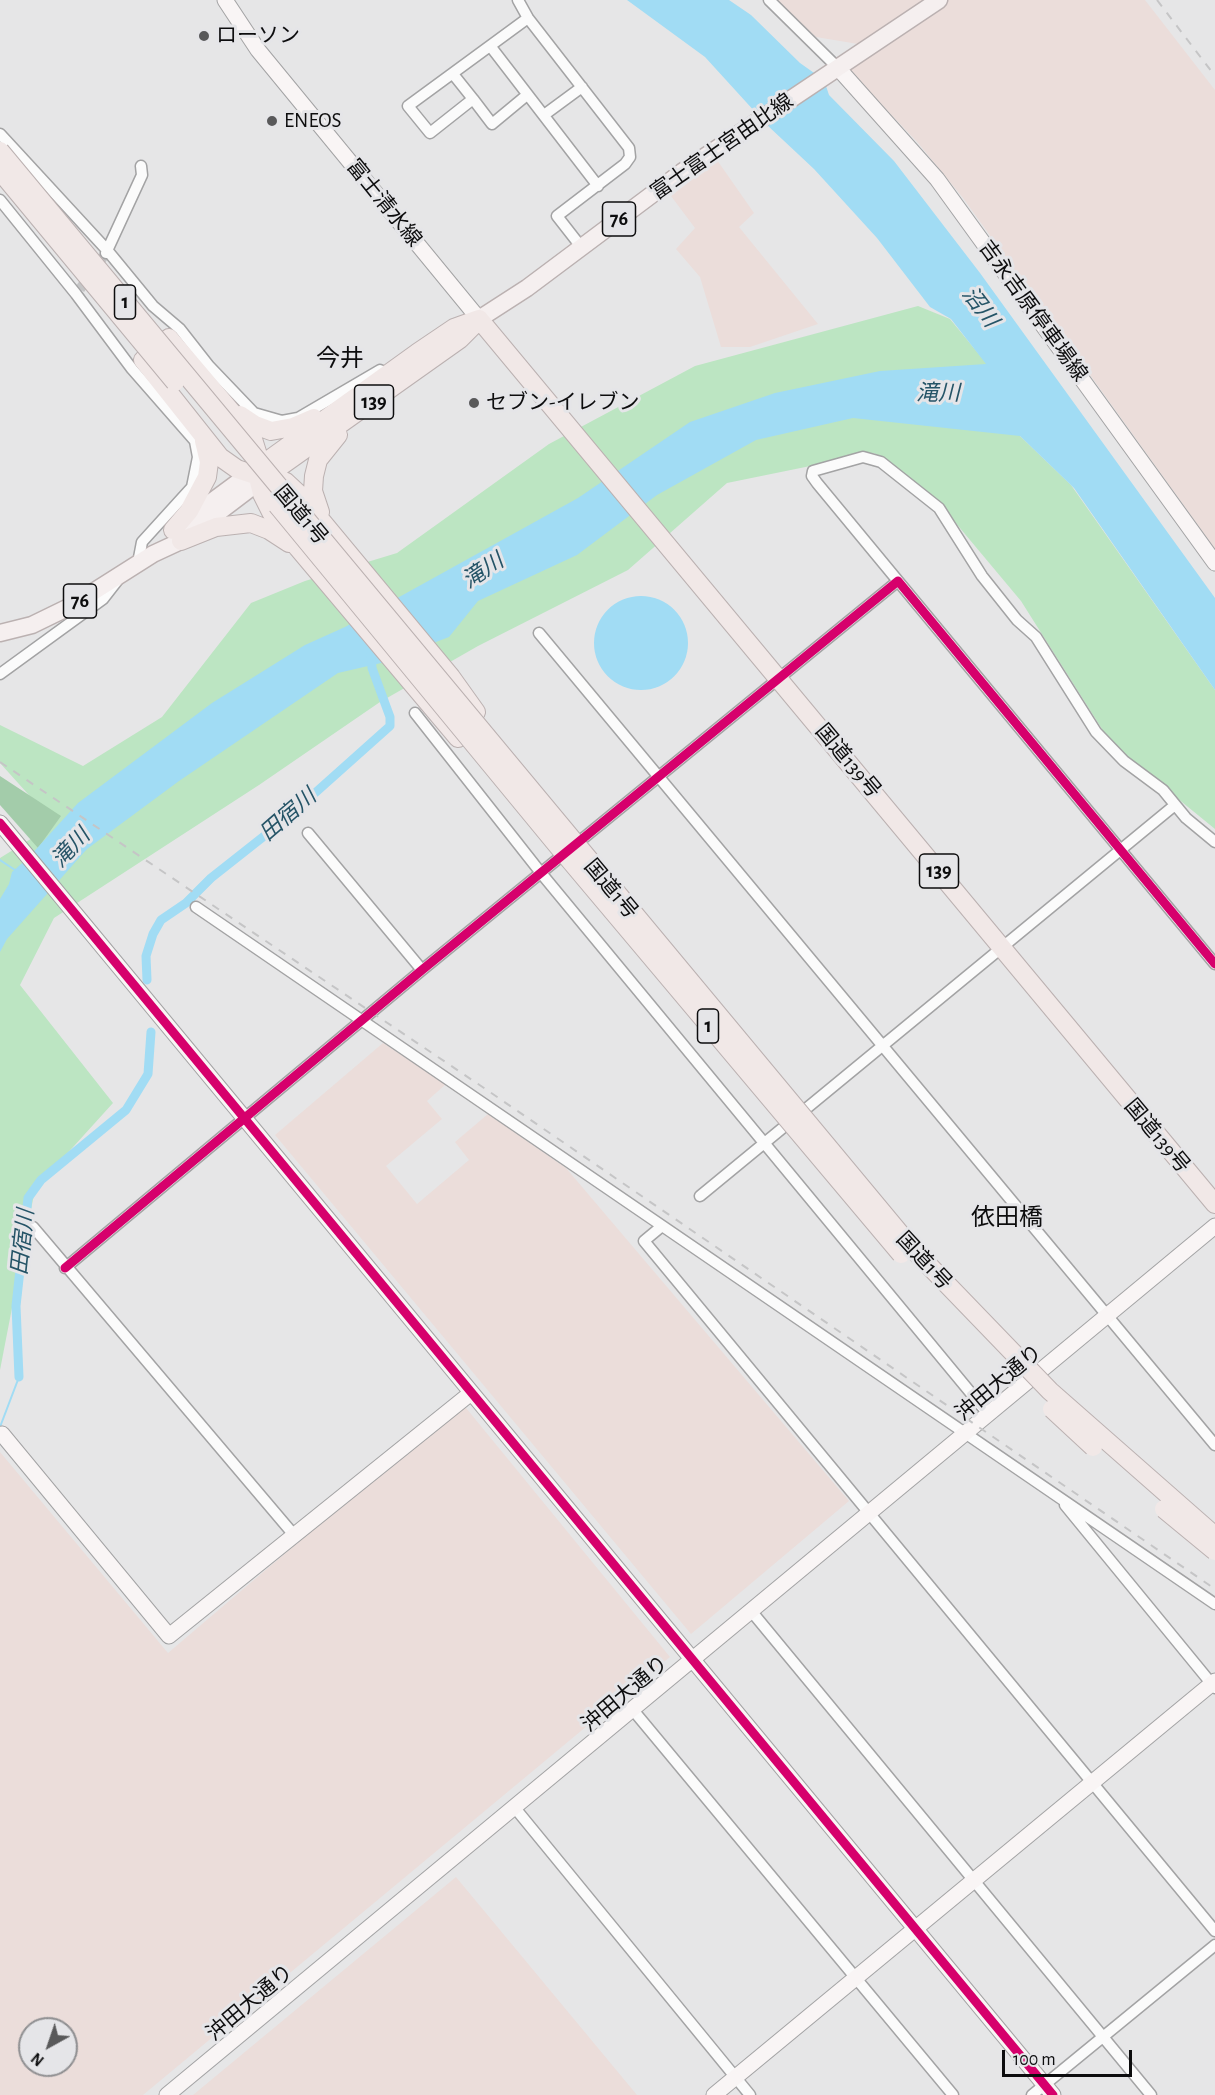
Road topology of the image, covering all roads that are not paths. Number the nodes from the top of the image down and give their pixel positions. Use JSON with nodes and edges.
{"nodes":[{"id":1,"x":225,"y":0,"type":"edge"},
{"id":2,"x":518,"y":0,"type":"edge"},
{"id":3,"x":769,"y":0,"type":"edge"},
{"id":4,"x":939,"y":0,"type":"edge"},
{"id":5,"x":528,"y":18,"type":"junction"},
{"id":6,"x":490,"y":47,"type":"junction"},
{"id":7,"x":836,"y":69,"type":"junction"},
{"id":8,"x":453,"y":74,"type":"junction"},
{"id":9,"x":582,"y":87,"type":"junction"},
{"id":10,"x":527,"y":95,"type":"junction"},
{"id":11,"x":473,"y":99,"type":"junction"},
{"id":12,"x":544,"y":115,"type":"junction"},
{"id":13,"x":0,"y":134,"type":"edge"},
{"id":14,"x":0,"y":143,"type":"edge"},
{"id":15,"x":0,"y":151,"type":"edge"},
{"id":16,"x":141,"y":166,"type":"dead end"},
{"id":17,"x":0,"y":171,"type":"edge"},
{"id":18,"x":0,"y":185,"type":"edge"},
{"id":19,"x":598,"y":186,"type":"junction"},
{"id":20,"x":0,"y":201,"type":"edge"},
{"id":21,"x":582,"y":248,"type":"junction"},
{"id":22,"x":106,"y":252,"type":"junction"},
{"id":23,"x":479,"y":319,"type":"junction"},
{"id":24,"x":417,"y":353,"type":"junction"},
{"id":25,"x":227,"y":405,"type":"junction"},
{"id":26,"x":357,"y":406,"type":"junction"},
{"id":27,"x":204,"y":438,"type":"junction"},
{"id":28,"x":260,"y":474,"type":"junction"},
{"id":29,"x":326,"y":525,"type":"junction"},
{"id":30,"x":177,"y":536,"type":"junction"},
{"id":31,"x":298,"y":549,"type":"junction"},
{"id":32,"x":138,"y":563,"type":"junction"},
{"id":33,"x":1215,"y":563,"type":"edge"},
{"id":34,"x":122,"y":573,"type":"junction"},
{"id":35,"x":898,"y":580,"type":"junction"},
{"id":36,"x":32,"y":625,"type":"junction"},
{"id":37,"x":0,"y":633,"type":"edge"},
{"id":38,"x":539,"y":633,"type":"dead end"},
{"id":39,"x":39,"y":645,"type":"junction"},
{"id":40,"x":0,"y":674,"type":"edge"},
{"id":41,"x":779,"y":678,"type":"junction"},
{"id":42,"x":415,"y":713,"type":"dead end"},
{"id":43,"x":660,"y":775,"type":"junction"},
{"id":44,"x":1175,"y":805,"type":"junction"},
{"id":45,"x":0,"y":823,"type":"edge"},
{"id":46,"x":308,"y":833,"type":"dead end"},
{"id":47,"x":562,"y":840,"type":"junction"},
{"id":48,"x":1215,"y":842,"type":"edge"},
{"id":49,"x":1121,"y":850,"type":"junction"},
{"id":50,"x":541,"y":873,"type":"junction"},
{"id":51,"x":196,"y":907,"type":"dead end"},
{"id":52,"x":1002,"y":947,"type":"junction"},
{"id":53,"x":1215,"y":964,"type":"edge"},
{"id":54,"x":422,"y":970,"type":"junction"},
{"id":55,"x":362,"y":1021,"type":"junction"},
{"id":56,"x":884,"y":1045,"type":"junction"},
{"id":57,"x":244,"y":1120,"type":"junction"},
{"id":58,"x":764,"y":1143,"type":"junction"},
{"id":59,"x":700,"y":1196,"type":"dead end"},
{"id":60,"x":1215,"y":1204,"type":"edge"},
{"id":61,"x":662,"y":1226,"type":"junction"},
{"id":62,"x":1215,"y":1226,"type":"edge"},
{"id":63,"x":33,"y":1227,"type":"dead end"},
{"id":64,"x":65,"y":1268,"type":"junction"},
{"id":65,"x":1108,"y":1316,"type":"junction"},
{"id":66,"x":471,"y":1393,"type":"junction"},
{"id":67,"x":989,"y":1415,"type":"junction"},
{"id":68,"x":2,"y":1434,"type":"dead end"},
{"id":69,"x":966,"y":1434,"type":"junction"},
{"id":70,"x":1215,"y":1445,"type":"edge"},
{"id":71,"x":1057,"y":1495,"type":"junction"},
{"id":72,"x":870,"y":1514,"type":"junction"},
{"id":73,"x":294,"y":1535,"type":"junction"},
{"id":74,"x":1215,"y":1536,"type":"edge"},
{"id":75,"x":1215,"y":1551,"type":"edge"},
{"id":76,"x":1215,"y":1604,"type":"edge"},
{"id":77,"x":752,"y":1612,"type":"junction"},
{"id":78,"x":693,"y":1661,"type":"junction"},
{"id":79,"x":1214,"y":1685,"type":"edge"},
{"id":80,"x":633,"y":1710,"type":"junction"},
{"id":81,"x":1092,"y":1782,"type":"junction"},
{"id":82,"x":515,"y":1808,"type":"junction"},
{"id":83,"x":973,"y":1879,"type":"junction"},
{"id":84,"x":915,"y":1929,"type":"junction"},
{"id":85,"x":1215,"y":1931,"type":"edge"},
{"id":86,"x":1215,"y":1945,"type":"edge"},
{"id":87,"x":855,"y":1978,"type":"junction"},
{"id":88,"x":1103,"y":2036,"type":"junction"},
{"id":89,"x":735,"y":2077,"type":"junction"},
{"id":90,"x":1049,"y":2090,"type":"edge"},
{"id":91,"x":167,"y":2095,"type":"edge"},
{"id":92,"x":714,"y":2095,"type":"edge"},
{"id":93,"x":750,"y":2095,"type":"edge"},
{"id":94,"x":953,"y":2095,"type":"edge"},
{"id":95,"x":1032,"y":2095,"type":"edge"},
{"id":96,"x":1151,"y":2095,"type":"edge"}],
"edges":[{"from":1,"to":23,"type":"street","name":"富士清水線"},
{"from":2,"to":5,"type":"street"},
{"from":3,"to":7,"type":"street"},
{"from":4,"to":7,"type":"main road","name":"富士富士宮由比線","number":"76"},
{"from":5,"to":6,"type":"street"},
{"from":5,"to":9,"type":"street"},
{"from":6,"to":8,"type":"street"},
{"from":6,"to":10,"type":"street"},
{"from":7,"to":21,"type":"main road","name":"富士富士宮由比線","number":"76"},
{"from":7,"to":33,"type":"street","name":"吉永吉原停車場線"},
{"from":8,"to":11,"type":"street"},
{"from":8,"to":11,"type":"street"},
{"from":9,"to":12,"type":"street"},
{"from":9,"to":19,"type":"street"},
{"from":10,"to":11,"type":"street"},
{"from":10,"to":12,"type":"street"},
{"from":12,"to":19,"type":"street"},
{"from":13,"to":22,"type":"street"},
{"from":14,"to":25,"type":"highway","number":"1"},
{"from":15,"to":47,"type":"highway","name":"国道1号","number":"1","bridge":true},
{"from":16,"to":22,"type":"street"},
{"from":17,"to":47,"type":"highway","name":"国道1号","number":"1","bridge":true},
{"from":18,"to":27,"type":"highway","number":"1"},
{"from":19,"to":21,"type":"street"},
{"from":20,"to":32,"type":"street"},
{"from":21,"to":23,"type":"main road","name":"富士富士宮由比線","number":"76"},
{"from":22,"to":24,"type":"street"},
{"from":23,"to":24,"type":"highway","number":"139"},
{"from":23,"to":26,"type":"highway","number":"139"},
{"from":23,"to":41,"type":"highway","name":"国道139号","number":"139"},
{"from":24,"to":26,"type":"highway","number":"139"},
{"from":25,"to":26,"type":"highway","number":"1"},
{"from":25,"to":28,"type":"highway","number":"1"},
{"from":26,"to":28,"type":"highway","number":"139"},
{"from":26,"to":29,"type":"highway","number":"1"},
{"from":27,"to":28,"type":"highway","number":"1"},
{"from":27,"to":30,"type":"highway","number":"1"},
{"from":28,"to":29,"type":"highway","number":"1"},
{"from":28,"to":30,"type":"main road","number":"76"},
{"from":28,"to":31,"type":"highway","number":"1"},
{"from":29,"to":47,"type":"highway","number":"1","bridge":true},
{"from":30,"to":31,"type":"highway","number":"1"},
{"from":30,"to":32,"type":"main road","number":"76"},
{"from":31,"to":47,"type":"highway","number":"1","bridge":true},
{"from":32,"to":34,"type":"main road","number":"76"},
{"from":34,"to":36,"type":"main road","number":"76"},
{"from":34,"to":39,"type":"street"},
{"from":35,"to":41,"type":"street"},
{"from":35,"to":44,"type":"street"},
{"from":35,"to":49,"type":"street"},
{"from":36,"to":37,"type":"main road","number":"76"},
{"from":36,"to":39,"type":"street"},
{"from":38,"to":43,"type":"street"},
{"from":39,"to":40,"type":"street"},
{"from":41,"to":43,"type":"street"},
{"from":41,"to":52,"type":"highway","name":"国道139号","number":"139"},
{"from":42,"to":50,"type":"street"},
{"from":43,"to":50,"type":"street"},
{"from":43,"to":56,"type":"street"},
{"from":44,"to":48,"type":"street"},
{"from":44,"to":49,"type":"street"},
{"from":45,"to":57,"type":"street"},
{"from":46,"to":54,"type":"street"},
{"from":47,"to":74,"type":"highway","name":"国道1号","number":"1","bridge":true},
{"from":47,"to":75,"type":"highway","name":"国道1号","number":"1","bridge":true},
{"from":49,"to":52,"type":"street"},
{"from":49,"to":53,"type":"street"},
{"from":50,"to":54,"type":"street"},
{"from":50,"to":58,"type":"street"},
{"from":51,"to":55,"type":"street"},
{"from":52,"to":56,"type":"street"},
{"from":52,"to":60,"type":"highway","name":"国道139号","number":"139"},
{"from":54,"to":55,"type":"street"},
{"from":55,"to":57,"type":"street"},
{"from":55,"to":61,"type":"street"},
{"from":56,"to":58,"type":"street"},
{"from":56,"to":65,"type":"street"},
{"from":57,"to":64,"type":"street"},
{"from":57,"to":66,"type":"street"},
{"from":58,"to":59,"type":"street"},
{"from":58,"to":67,"type":"street"},
{"from":61,"to":69,"type":"street"},
{"from":61,"to":72,"type":"street"},
{"from":62,"to":65,"type":"street","name":"沖田大通り"},
{"from":63,"to":64,"type":"street"},
{"from":64,"to":73,"type":"street"},
{"from":65,"to":67,"type":"street","name":"沖田大通り"},
{"from":65,"to":70,"type":"street"},
{"from":66,"to":73,"type":"street"},
{"from":66,"to":78,"type":"street"},
{"from":67,"to":69,"type":"street","name":"沖田大通り"},
{"from":68,"to":73,"type":"street"},
{"from":69,"to":71,"type":"street"},
{"from":69,"to":72,"type":"street","name":"沖田大通り"},
{"from":71,"to":76,"type":"street"},
{"from":71,"to":79,"type":"street"},
{"from":72,"to":77,"type":"street","name":"沖田大通り"},
{"from":72,"to":81,"type":"street"},
{"from":77,"to":78,"type":"street","name":"沖田大通り"},
{"from":77,"to":83,"type":"street"},
{"from":78,"to":80,"type":"street","name":"沖田大通り"},
{"from":78,"to":84,"type":"street"},
{"from":79,"to":81,"type":"street"},
{"from":80,"to":82,"type":"street","name":"沖田大通り"},
{"from":80,"to":87,"type":"street"},
{"from":81,"to":83,"type":"street"},
{"from":81,"to":85,"type":"street"},
{"from":82,"to":89,"type":"street"},
{"from":82,"to":91,"type":"street","name":"沖田大通り"},
{"from":83,"to":84,"type":"street"},
{"from":83,"to":88,"type":"street"},
{"from":84,"to":87,"type":"street"},
{"from":84,"to":90,"type":"street"},
{"from":86,"to":88,"type":"street"},
{"from":87,"to":89,"type":"street"},
{"from":87,"to":94,"type":"street"},
{"from":88,"to":90,"type":"street"},
{"from":88,"to":96,"type":"street"},
{"from":89,"to":92,"type":"street"},
{"from":89,"to":93,"type":"street"},
{"from":90,"to":95,"type":"street"}]}
